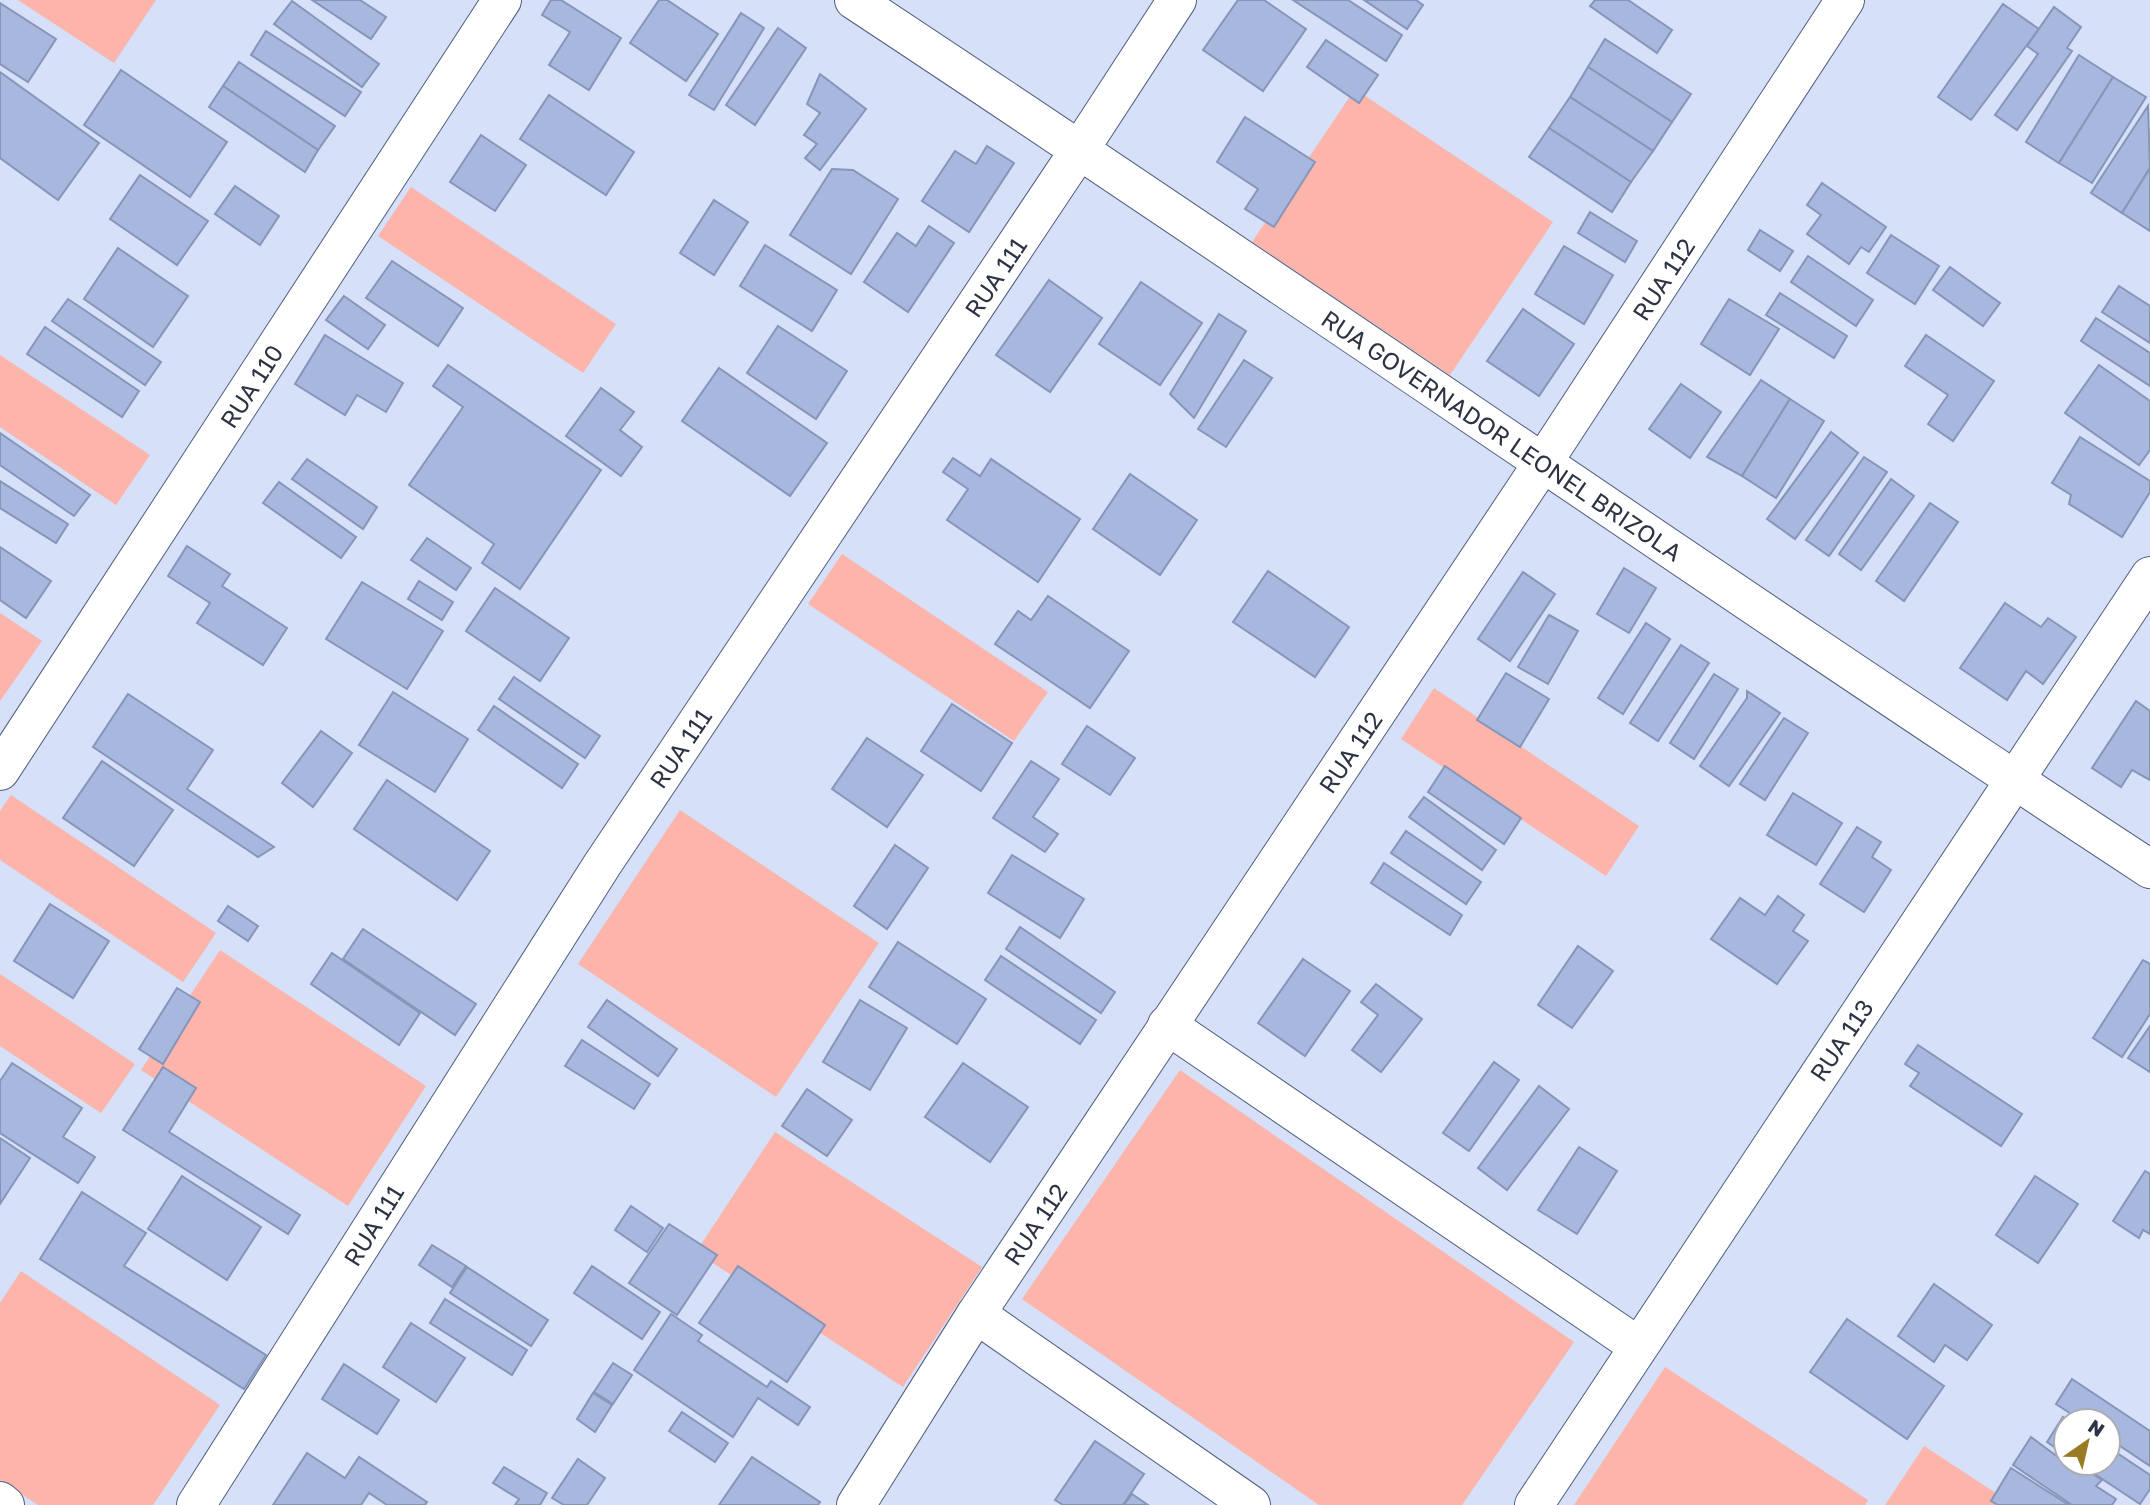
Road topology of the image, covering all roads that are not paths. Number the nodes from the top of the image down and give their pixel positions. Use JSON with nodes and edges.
{"nodes":[{"id":1,"x":502,"y":0,"type":"edge"},
{"id":2,"x":854,"y":0,"type":"edge"},
{"id":3,"x":1177,"y":0,"type":"edge"},
{"id":4,"x":1845,"y":0,"type":"edge"},
{"id":5,"x":1080,"y":149,"type":"junction"},
{"id":6,"x":1542,"y":464,"type":"junction"},
{"id":7,"x":2150,"y":576,"type":"edge"},
{"id":8,"x":0,"y":771,"type":"edge"},
{"id":9,"x":2014,"y":780,"type":"junction"},
{"id":10,"x":2150,"y":869,"type":"edge"},
{"id":11,"x":1167,"y":1026,"type":"junction"},
{"id":12,"x":976,"y":1314,"type":"junction"},
{"id":13,"x":1637,"y":1346,"type":"junction"},
{"id":14,"x":0,"y":1501,"type":"edge"},
{"id":15,"x":5,"y":1505,"type":"edge"},
{"id":16,"x":195,"y":1505,"type":"edge"},
{"id":17,"x":856,"y":1505,"type":"edge"},
{"id":18,"x":1251,"y":1505,"type":"edge"},
{"id":19,"x":1534,"y":1505,"type":"edge"}],
"edges":[{"from":1,"to":8,"type":"street","name":"RUA 110"},
{"from":2,"to":5,"type":"street","name":"RUA GOVERNADOR LEONEL BRIZOLA"},
{"from":3,"to":5,"type":"street","name":"RUA 111"},
{"from":4,"to":6,"type":"street","name":"RUA 112"},
{"from":5,"to":6,"type":"street","name":"RUA GOVERNADOR LEONEL BRIZOLA"},
{"from":5,"to":16,"type":"street","name":"RUA 111"},
{"from":6,"to":9,"type":"street","name":"RUA GOVERNADOR LEONEL BRIZOLA"},
{"from":6,"to":11,"type":"street","name":"RUA 112"},
{"from":7,"to":9,"type":"street","name":"RUA 113"},
{"from":9,"to":10,"type":"street","name":"RUA GOVERNADOR LEONEL BRIZOLA"},
{"from":9,"to":13,"type":"street","name":"RUA 113"},
{"from":11,"to":12,"type":"street","name":"RUA 112"},
{"from":11,"to":13,"type":"street"},
{"from":12,"to":17,"type":"street","name":"RUA 112"},
{"from":12,"to":18,"type":"street"},
{"from":13,"to":19,"type":"street","name":"RUA 113"},
{"from":14,"to":15,"type":"street"}]}
